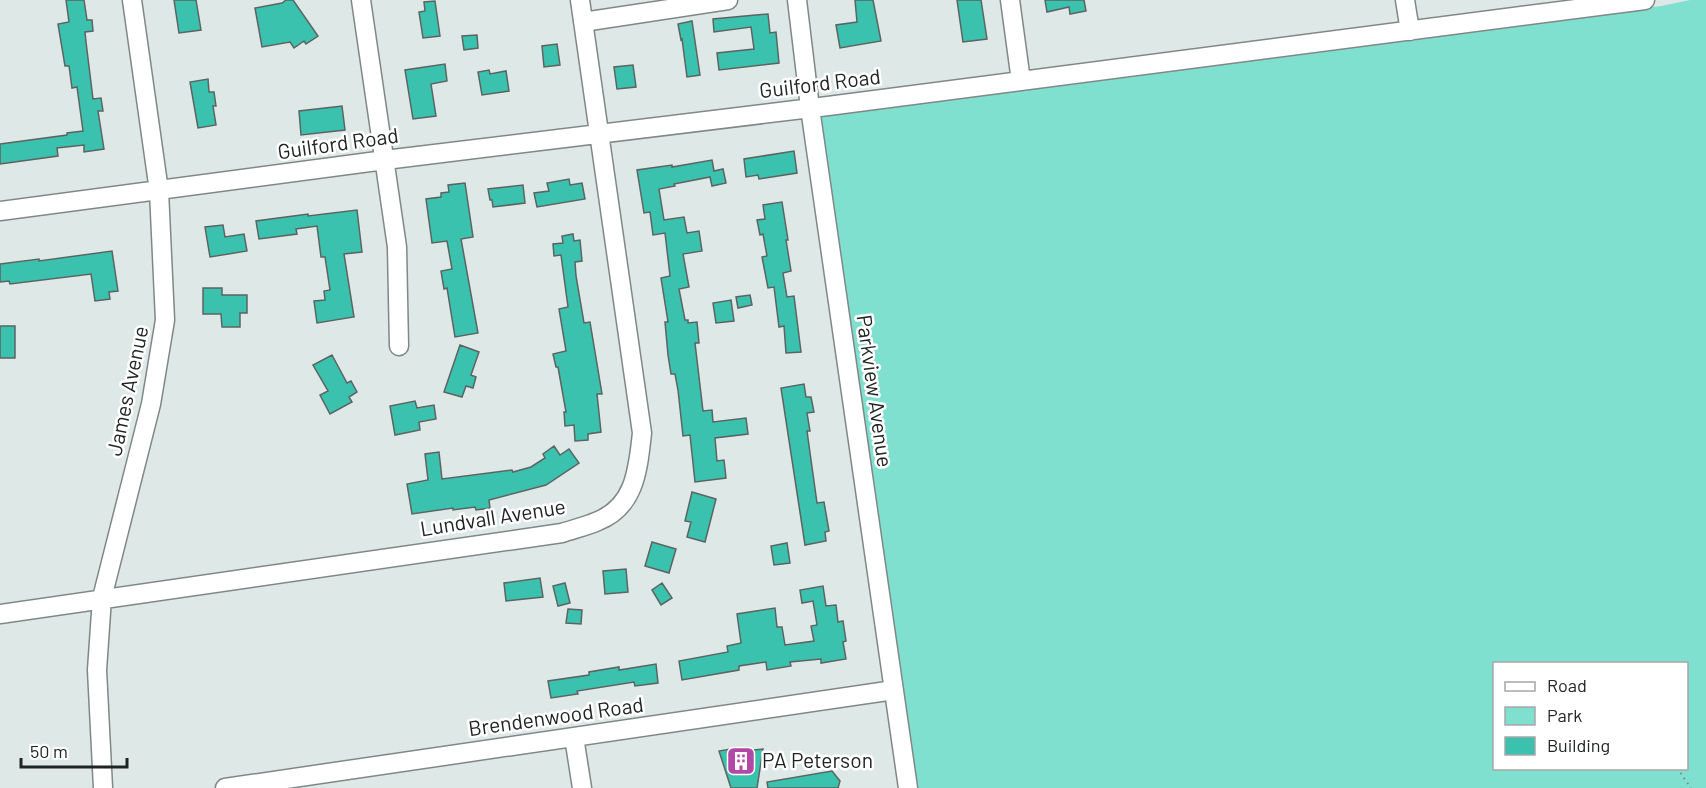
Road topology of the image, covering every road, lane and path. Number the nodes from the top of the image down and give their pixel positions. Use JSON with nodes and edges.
{"nodes":[{"id":1,"x":132,"y":0,"type":"edge"},
{"id":2,"x":361,"y":0,"type":"edge"},
{"id":3,"x":580,"y":0,"type":"edge"},
{"id":4,"x":728,"y":0,"type":"edge"},
{"id":5,"x":797,"y":0,"type":"edge"},
{"id":6,"x":1010,"y":0,"type":"edge"},
{"id":7,"x":1405,"y":0,"type":"edge"},
{"id":8,"x":1645,"y":0,"type":"edge"},
{"id":9,"x":1591,"y":3,"type":"edge"},
{"id":10,"x":583,"y":21,"type":"junction"},
{"id":11,"x":1410,"y":31,"type":"junction"},
{"id":12,"x":1021,"y":81,"type":"junction"},
{"id":13,"x":810,"y":108,"type":"junction"},
{"id":14,"x":600,"y":135,"type":"junction"},
{"id":15,"x":385,"y":160,"type":"junction"},
{"id":16,"x":159,"y":191,"type":"junction"},
{"id":17,"x":0,"y":211,"type":"edge"},
{"id":18,"x":399,"y":346,"type":"dead end"},
{"id":19,"x":102,"y":598,"type":"junction"},
{"id":20,"x":0,"y":614,"type":"edge"},
{"id":21,"x":894,"y":690,"type":"junction"},
{"id":22,"x":574,"y":737,"type":"junction"},
{"id":23,"x":1678,"y":770,"type":"edge"},
{"id":24,"x":103,"y":788,"type":"edge"},
{"id":25,"x":225,"y":788,"type":"edge"},
{"id":26,"x":582,"y":788,"type":"edge"},
{"id":27,"x":908,"y":788,"type":"edge"},
{"id":28,"x":1691,"y":788,"type":"edge"}],
"edges":[{"from":1,"to":16,"type":"street","name":"James Avenue"},
{"from":2,"to":15,"type":"street"},
{"from":3,"to":10,"type":"street","name":"Lundvall Avenue"},
{"from":4,"to":10,"type":"street"},
{"from":5,"to":13,"type":"street","name":"Parkview Avenue"},
{"from":6,"to":12,"type":"street"},
{"from":7,"to":11,"type":"street"},
{"from":8,"to":9,"type":"street","name":"Guilford Road"},
{"from":9,"to":11,"type":"street","name":"Guilford Road"},
{"from":10,"to":14,"type":"street","name":"Lundvall Avenue"},
{"from":11,"to":12,"type":"street","name":"Guilford Road"},
{"from":12,"to":13,"type":"street","name":"Guilford Road"},
{"from":13,"to":14,"type":"street","name":"Guilford Road"},
{"from":13,"to":21,"type":"street","name":"Parkview Avenue"},
{"from":14,"to":15,"type":"street","name":"Guilford Road"},
{"from":14,"to":19,"type":"street","name":"Lundvall Avenue"},
{"from":15,"to":16,"type":"street","name":"Guilford Road"},
{"from":15,"to":18,"type":"street"},
{"from":16,"to":17,"type":"street","name":"Guilford Road"},
{"from":16,"to":19,"type":"street","name":"James Avenue"},
{"from":19,"to":20,"type":"street","name":"Lundvall Avenue"},
{"from":19,"to":24,"type":"street","name":"James Avenue"},
{"from":21,"to":22,"type":"street","name":"Brendenwood Road"},
{"from":21,"to":27,"type":"street","name":"Parkview Avenue"},
{"from":22,"to":25,"type":"street","name":"Brendenwood Road"},
{"from":22,"to":26,"type":"street"},
{"from":23,"to":28,"type":"path"}]}
